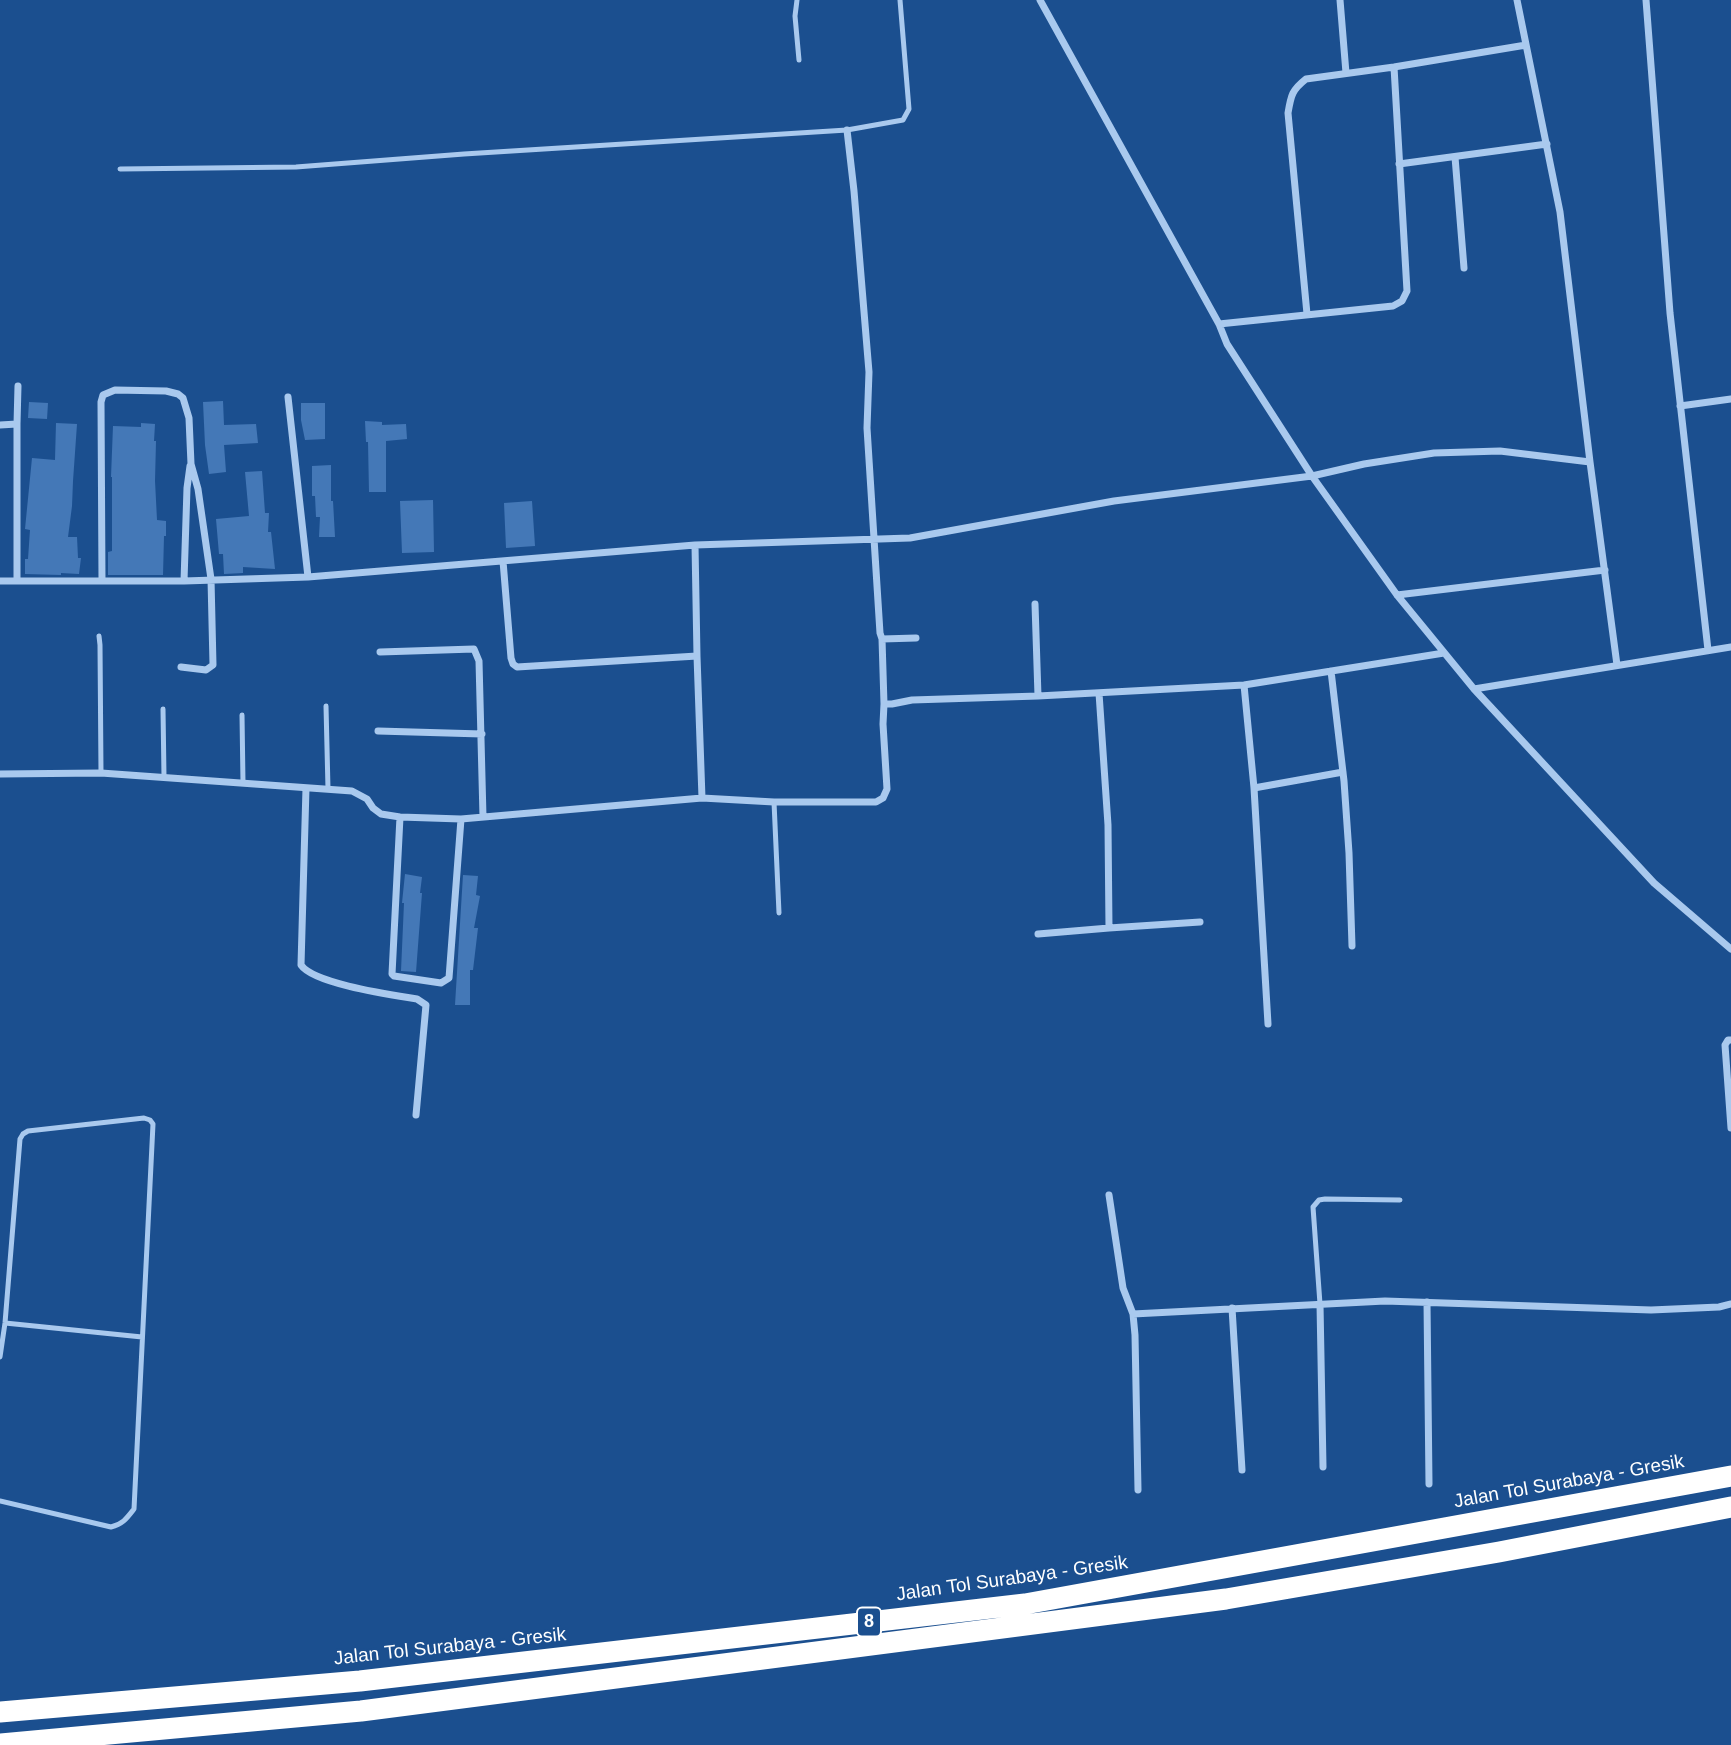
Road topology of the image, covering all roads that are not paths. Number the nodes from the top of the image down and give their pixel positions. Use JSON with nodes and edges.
{"nodes":[{"id":1,"x":797,"y":0,"type":"edge"},
{"id":2,"x":900,"y":0,"type":"edge"},
{"id":3,"x":1040,"y":0,"type":"edge"},
{"id":4,"x":1340,"y":0,"type":"edge"},
{"id":5,"x":1517,"y":0,"type":"edge"},
{"id":6,"x":1646,"y":0,"type":"edge"},
{"id":7,"x":1526,"y":45,"type":"junction"},
{"id":8,"x":799,"y":60,"type":"dead end"},
{"id":9,"x":1394,"y":67,"type":"junction"},
{"id":10,"x":1346,"y":73,"type":"junction"},
{"id":11,"x":847,"y":130,"type":"junction"},
{"id":12,"x":1547,"y":144,"type":"junction"},
{"id":13,"x":1455,"y":157,"type":"junction"},
{"id":14,"x":1399,"y":164,"type":"junction"},
{"id":15,"x":120,"y":169,"type":"dead end"},
{"id":16,"x":1464,"y":268,"type":"dead end"},
{"id":17,"x":1307,"y":314,"type":"junction"},
{"id":18,"x":1219,"y":324,"type":"junction"},
{"id":19,"x":18,"y":386,"type":"dead end"},
{"id":20,"x":288,"y":397,"type":"dead end"},
{"id":21,"x":1731,"y":399,"type":"edge"},
{"id":22,"x":1680,"y":406,"type":"junction"},
{"id":23,"x":17,"y":424,"type":"junction"},
{"id":24,"x":0,"y":425,"type":"edge"},
{"id":25,"x":1590,"y":462,"type":"junction"},
{"id":26,"x":191,"y":464,"type":"junction"},
{"id":27,"x":1312,"y":476,"type":"junction"},
{"id":28,"x":873,"y":538,"type":"junction"},
{"id":29,"x":695,"y":545,"type":"junction"},
{"id":30,"x":503,"y":561,"type":"junction"},
{"id":31,"x":1605,"y":570,"type":"junction"},
{"id":32,"x":308,"y":577,"type":"junction"},
{"id":33,"x":211,"y":579,"type":"junction"},
{"id":34,"x":0,"y":581,"type":"edge"},
{"id":35,"x":17,"y":581,"type":"junction"},
{"id":36,"x":102,"y":581,"type":"junction"},
{"id":37,"x":184,"y":581,"type":"junction"},
{"id":38,"x":1397,"y":595,"type":"junction"},
{"id":39,"x":1035,"y":604,"type":"dead end"},
{"id":40,"x":99,"y":636,"type":"dead end"},
{"id":41,"x":916,"y":638,"type":"dead end"},
{"id":42,"x":881,"y":639,"type":"junction"},
{"id":43,"x":1731,"y":647,"type":"edge"},
{"id":44,"x":1708,"y":650,"type":"junction"},
{"id":45,"x":380,"y":652,"type":"dead end"},
{"id":46,"x":1444,"y":653,"type":"junction"},
{"id":47,"x":697,"y":656,"type":"junction"},
{"id":48,"x":1617,"y":665,"type":"junction"},
{"id":49,"x":181,"y":667,"type":"dead end"},
{"id":50,"x":1331,"y":671,"type":"junction"},
{"id":51,"x":1244,"y":685,"type":"junction"},
{"id":52,"x":1474,"y":689,"type":"junction"},
{"id":53,"x":1099,"y":693,"type":"junction"},
{"id":54,"x":1038,"y":696,"type":"junction"},
{"id":55,"x":884,"y":704,"type":"junction"},
{"id":56,"x":326,"y":706,"type":"dead end"},
{"id":57,"x":163,"y":709,"type":"dead end"},
{"id":58,"x":242,"y":715,"type":"dead end"},
{"id":59,"x":379,"y":731,"type":"dead end"},
{"id":60,"x":482,"y":734,"type":"junction"},
{"id":61,"x":1342,"y":772,"type":"junction"},
{"id":62,"x":101,"y":773,"type":"junction"},
{"id":63,"x":0,"y":774,"type":"edge"},
{"id":64,"x":164,"y":778,"type":"junction"},
{"id":65,"x":243,"y":783,"type":"junction"},
{"id":66,"x":306,"y":788,"type":"junction"},
{"id":67,"x":1254,"y":788,"type":"junction"},
{"id":68,"x":328,"y":789,"type":"junction"},
{"id":69,"x":702,"y":799,"type":"junction"},
{"id":70,"x":774,"y":802,"type":"junction"},
{"id":71,"x":400,"y":817,"type":"junction"},
{"id":72,"x":483,"y":817,"type":"junction"},
{"id":73,"x":461,"y":819,"type":"junction"},
{"id":74,"x":779,"y":912,"type":"dead end"},
{"id":75,"x":1200,"y":922,"type":"dead end"},
{"id":76,"x":1109,"y":928,"type":"junction"},
{"id":77,"x":1038,"y":934,"type":"dead end"},
{"id":78,"x":1352,"y":946,"type":"dead end"},
{"id":79,"x":1731,"y":948,"type":"edge"},
{"id":80,"x":1268,"y":1024,"type":"dead end"},
{"id":81,"x":1731,"y":1040,"type":"edge"},
{"id":82,"x":416,"y":1115,"type":"dead end"},
{"id":83,"x":1731,"y":1128,"type":"edge"},
{"id":84,"x":1109,"y":1195,"type":"dead end"},
{"id":85,"x":1400,"y":1200,"type":"dead end"},
{"id":86,"x":1427,"y":1302,"type":"junction"},
{"id":87,"x":1320,"y":1304,"type":"junction"},
{"id":88,"x":1731,"y":1304,"type":"edge"},
{"id":89,"x":1232,"y":1308,"type":"junction"},
{"id":90,"x":1133,"y":1314,"type":"junction"},
{"id":91,"x":5,"y":1323,"type":"junction"},
{"id":92,"x":142,"y":1337,"type":"junction"},
{"id":93,"x":0,"y":1357,"type":"edge"},
{"id":94,"x":1323,"y":1467,"type":"dead end"},
{"id":95,"x":1242,"y":1470,"type":"dead end"},
{"id":96,"x":1731,"y":1476,"type":"edge"},
{"id":97,"x":1429,"y":1484,"type":"dead end"},
{"id":98,"x":1138,"y":1490,"type":"dead end"},
{"id":99,"x":0,"y":1502,"type":"edge"},
{"id":100,"x":1731,"y":1507,"type":"edge"},
{"id":101,"x":0,"y":1712,"type":"edge"},
{"id":102,"x":0,"y":1744,"type":"edge"}],
"edges":[{"from":1,"to":8,"type":"lane"},
{"from":2,"to":11,"type":"lane"},
{"from":3,"to":18,"type":"street"},
{"from":4,"to":10,"type":"street"},
{"from":5,"to":7,"type":"street"},
{"from":6,"to":22,"type":"street"},
{"from":7,"to":9,"type":"street"},
{"from":7,"to":12,"type":"street"},
{"from":9,"to":10,"type":"street"},
{"from":9,"to":14,"type":"street"},
{"from":10,"to":17,"type":"street"},
{"from":11,"to":15,"type":"lane"},
{"from":11,"to":28,"type":"street"},
{"from":12,"to":13,"type":"street"},
{"from":12,"to":25,"type":"street"},
{"from":13,"to":14,"type":"street"},
{"from":13,"to":16,"type":"street"},
{"from":14,"to":17,"type":"street"},
{"from":17,"to":18,"type":"street"},
{"from":18,"to":27,"type":"street"},
{"from":19,"to":23,"type":"street"},
{"from":20,"to":32,"type":"street"},
{"from":21,"to":22,"type":"street"},
{"from":22,"to":44,"type":"street"},
{"from":23,"to":24,"type":"street"},
{"from":23,"to":35,"type":"street"},
{"from":25,"to":27,"type":"street"},
{"from":25,"to":31,"type":"street"},
{"from":26,"to":33,"type":"street"},
{"from":26,"to":36,"type":"street"},
{"from":26,"to":37,"type":"street"},
{"from":27,"to":28,"type":"street"},
{"from":27,"to":38,"type":"street"},
{"from":28,"to":29,"type":"street"},
{"from":28,"to":42,"type":"street"},
{"from":29,"to":30,"type":"street"},
{"from":29,"to":47,"type":"street"},
{"from":30,"to":32,"type":"street"},
{"from":30,"to":47,"type":"street"},
{"from":31,"to":38,"type":"street"},
{"from":31,"to":48,"type":"street"},
{"from":32,"to":33,"type":"street"},
{"from":33,"to":37,"type":"street"},
{"from":33,"to":49,"type":"street"},
{"from":34,"to":35,"type":"street"},
{"from":35,"to":36,"type":"street"},
{"from":36,"to":37,"type":"street"},
{"from":38,"to":46,"type":"street"},
{"from":39,"to":54,"type":"street"},
{"from":40,"to":62,"type":"lane"},
{"from":41,"to":42,"type":"street"},
{"from":42,"to":55,"type":"street"},
{"from":43,"to":44,"type":"street"},
{"from":44,"to":48,"type":"street"},
{"from":45,"to":60,"type":"street"},
{"from":46,"to":50,"type":"street"},
{"from":46,"to":52,"type":"street"},
{"from":47,"to":69,"type":"street"},
{"from":48,"to":52,"type":"street"},
{"from":50,"to":51,"type":"street"},
{"from":50,"to":61,"type":"street"},
{"from":51,"to":53,"type":"street"},
{"from":51,"to":67,"type":"street"},
{"from":52,"to":79,"type":"street"},
{"from":53,"to":54,"type":"street"},
{"from":53,"to":76,"type":"street"},
{"from":54,"to":55,"type":"street"},
{"from":55,"to":70,"type":"street"},
{"from":56,"to":68,"type":"lane"},
{"from":57,"to":64,"type":"lane"},
{"from":58,"to":65,"type":"lane"},
{"from":59,"to":60,"type":"street"},
{"from":60,"to":72,"type":"street"},
{"from":61,"to":67,"type":"street"},
{"from":61,"to":78,"type":"street"},
{"from":62,"to":63,"type":"street"},
{"from":62,"to":64,"type":"street"},
{"from":64,"to":65,"type":"street"},
{"from":65,"to":66,"type":"street"},
{"from":66,"to":68,"type":"street"},
{"from":66,"to":82,"type":"street"},
{"from":67,"to":80,"type":"street"},
{"from":68,"to":71,"type":"street"},
{"from":69,"to":70,"type":"street"},
{"from":69,"to":72,"type":"street"},
{"from":70,"to":74,"type":"lane"},
{"from":71,"to":73,"type":"street"},
{"from":71,"to":73,"type":"street"},
{"from":72,"to":73,"type":"street"},
{"from":75,"to":76,"type":"street"},
{"from":76,"to":77,"type":"street"},
{"from":81,"to":83,"type":"street"},
{"from":84,"to":90,"type":"street"},
{"from":85,"to":87,"type":"lane"},
{"from":86,"to":87,"type":"street"},
{"from":86,"to":88,"type":"street"},
{"from":86,"to":97,"type":"street"},
{"from":87,"to":89,"type":"street"},
{"from":87,"to":94,"type":"street"},
{"from":89,"to":90,"type":"street"},
{"from":89,"to":95,"type":"street"},
{"from":90,"to":98,"type":"street"},
{"from":91,"to":92,"type":"lane"},
{"from":91,"to":92,"type":"lane"},
{"from":91,"to":93,"type":"lane"},
{"from":92,"to":99,"type":"lane"},
{"from":96,"to":101,"type":"highway","name":"Jalan Tol Surabaya - Gresik","number":"8"},
{"from":100,"to":102,"type":"highway","number":"8"}]}
